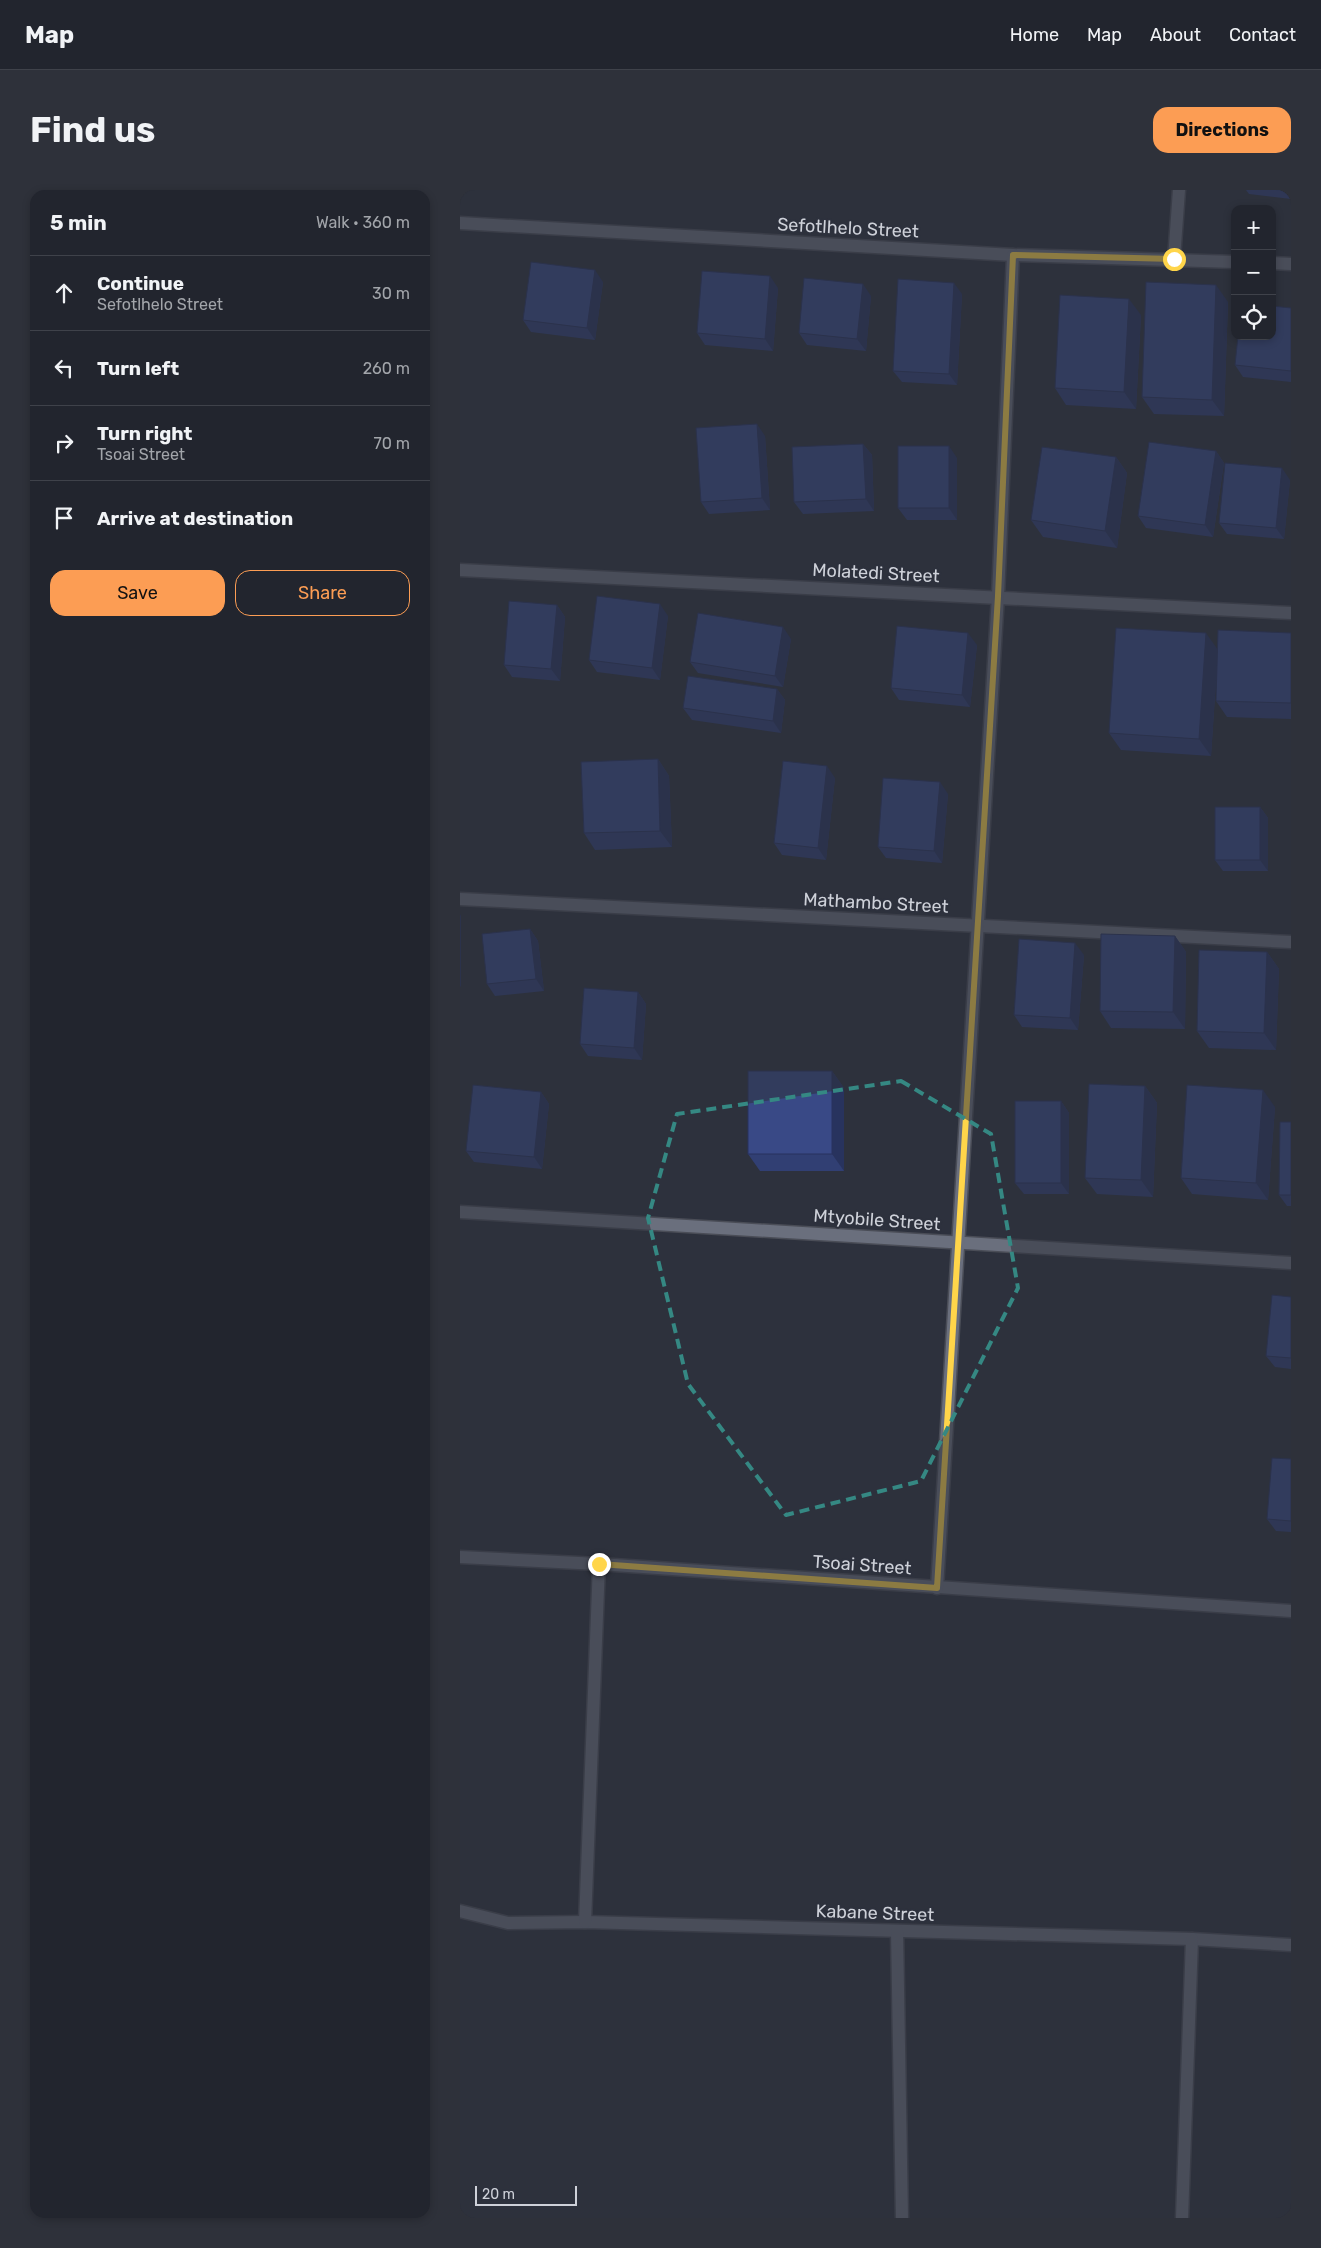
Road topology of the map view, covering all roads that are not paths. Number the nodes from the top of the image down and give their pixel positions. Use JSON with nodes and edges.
{"nodes":[{"id":1,"x":1179,"y":190,"type":"edge"},
{"id":2,"x":460,"y":223,"type":"edge"},
{"id":3,"x":1013,"y":255,"type":"junction"},
{"id":4,"x":1174,"y":259,"type":"junction"},
{"id":5,"x":1231,"y":262,"type":"edge"},
{"id":6,"x":1276,"y":263,"type":"edge"},
{"id":7,"x":1291,"y":264,"type":"edge"},
{"id":8,"x":460,"y":570,"type":"edge"},
{"id":9,"x":998,"y":596,"type":"junction"},
{"id":10,"x":1291,"y":613,"type":"edge"},
{"id":11,"x":460,"y":899,"type":"edge"},
{"id":12,"x":978,"y":926,"type":"junction"},
{"id":13,"x":1291,"y":942,"type":"edge"},
{"id":14,"x":460,"y":1212,"type":"edge"},
{"id":15,"x":958,"y":1243,"type":"junction"},
{"id":16,"x":1291,"y":1263,"type":"edge"},
{"id":17,"x":460,"y":1557,"type":"edge"},
{"id":18,"x":599,"y":1564,"type":"junction"},
{"id":19,"x":937,"y":1588,"type":"junction"},
{"id":20,"x":1291,"y":1611,"type":"edge"},
{"id":21,"x":460,"y":1911,"type":"edge"},
{"id":22,"x":585,"y":1922,"type":"junction"},
{"id":23,"x":897,"y":1931,"type":"junction"},
{"id":24,"x":1192,"y":1939,"type":"junction"},
{"id":25,"x":1291,"y":1945,"type":"edge"},
{"id":26,"x":902,"y":2218,"type":"edge"},
{"id":27,"x":1182,"y":2218,"type":"edge"}],
"edges":[{"from":1,"to":4,"type":"street"},
{"from":2,"to":3,"type":"street","name":"Sefotlhelo Street"},
{"from":3,"to":4,"type":"street","name":"Sefotlhelo Street"},
{"from":3,"to":9,"type":"street"},
{"from":4,"to":5,"type":"street","name":"Sefotlhelo Street"},
{"from":6,"to":7,"type":"street"},
{"from":8,"to":9,"type":"street","name":"Molatedi Street"},
{"from":9,"to":10,"type":"street","name":"Molatedi Street"},
{"from":9,"to":12,"type":"street"},
{"from":11,"to":12,"type":"street","name":"Mathambo Street"},
{"from":12,"to":13,"type":"street","name":"Mathambo Street"},
{"from":12,"to":15,"type":"street"},
{"from":14,"to":15,"type":"street","name":"Mtyobile Street"},
{"from":15,"to":16,"type":"street","name":"Mtyobile Street"},
{"from":15,"to":19,"type":"street"},
{"from":17,"to":18,"type":"street","name":"Tsoai Street"},
{"from":18,"to":19,"type":"street","name":"Tsoai Street"},
{"from":18,"to":22,"type":"street"},
{"from":19,"to":20,"type":"street","name":"Tsoai Street"},
{"from":21,"to":22,"type":"street","name":"Kabane Street"},
{"from":22,"to":23,"type":"street","name":"Kabane Street"},
{"from":23,"to":24,"type":"street","name":"Kabane Street"},
{"from":23,"to":26,"type":"street"},
{"from":24,"to":25,"type":"street","name":"Kabane Street"},
{"from":24,"to":27,"type":"street"}]}
